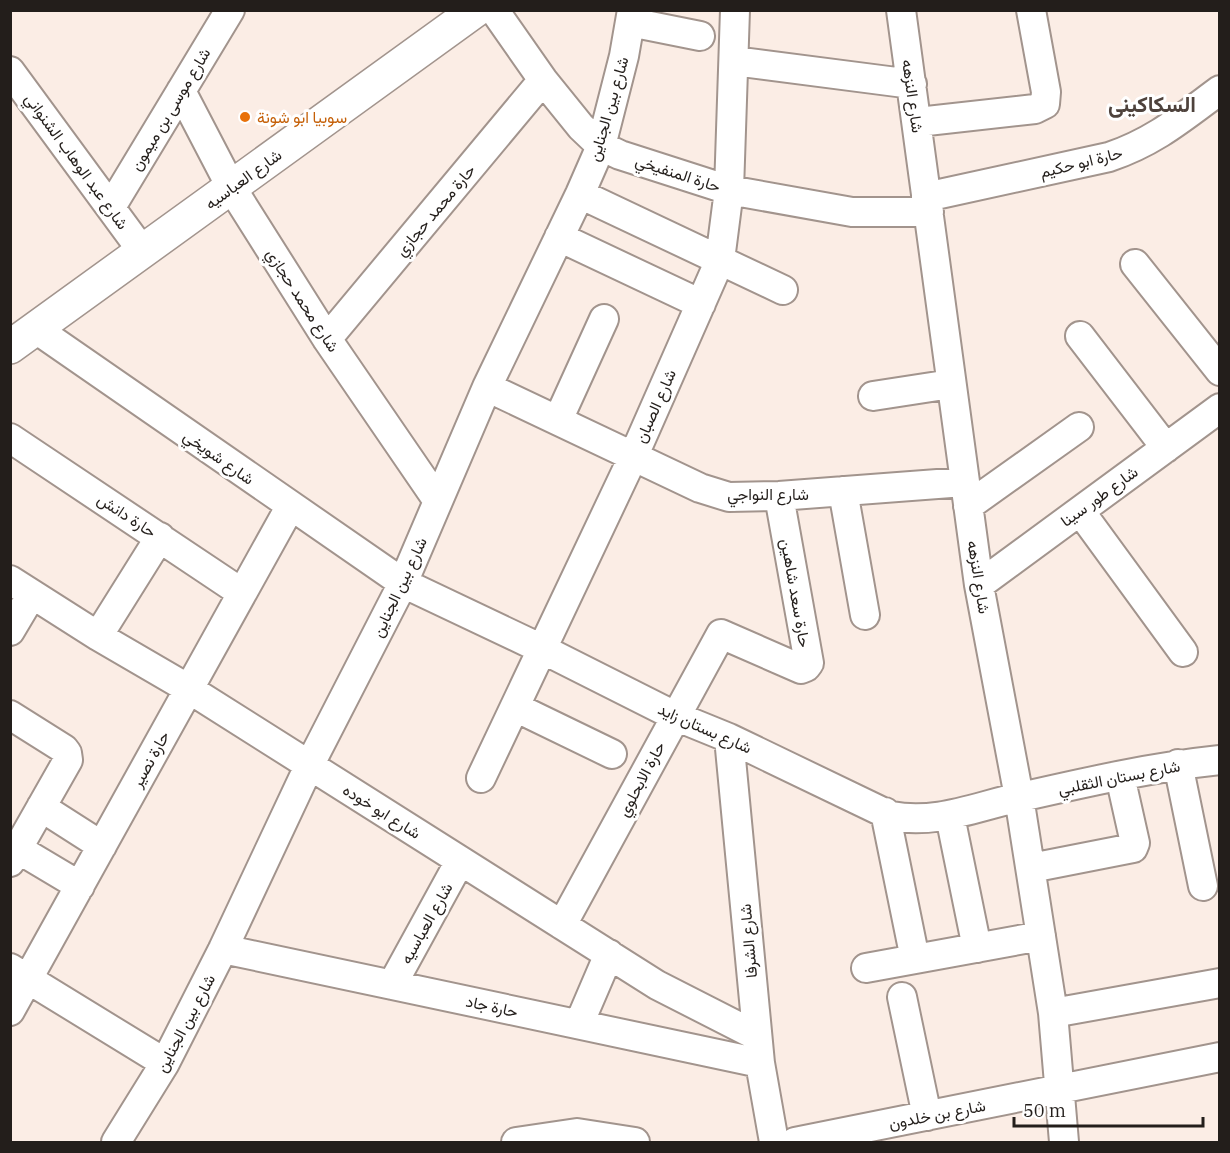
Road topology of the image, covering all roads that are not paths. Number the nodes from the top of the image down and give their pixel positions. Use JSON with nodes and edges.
{"nodes":[{"id":1,"x":230,"y":10,"type":"edge"},
{"id":2,"x":476,"y":10,"type":"edge"},
{"id":3,"x":494,"y":10,"type":"edge"},
{"id":4,"x":735,"y":10,"type":"edge"},
{"id":5,"x":902,"y":10,"type":"edge"},
{"id":6,"x":1031,"y":10,"type":"edge"},
{"id":7,"x":631,"y":16,"type":"edge"},
{"id":8,"x":700,"y":36,"type":"dead end"},
{"id":9,"x":734,"y":61,"type":"junction"},
{"id":10,"x":10,"y":71,"type":"edge"},
{"id":11,"x":543,"y":80,"type":"junction"},
{"id":12,"x":912,"y":84,"type":"junction"},
{"id":13,"x":1220,"y":90,"type":"edge"},
{"id":14,"x":181,"y":92,"type":"junction"},
{"id":15,"x":918,"y":122,"type":"junction"},
{"id":16,"x":600,"y":146,"type":"junction"},
{"id":17,"x":231,"y":187,"type":"junction"},
{"id":18,"x":729,"y":190,"type":"junction"},
{"id":19,"x":580,"y":194,"type":"junction"},
{"id":20,"x":928,"y":205,"type":"junction"},
{"id":21,"x":111,"y":207,"type":"junction"},
{"id":22,"x":559,"y":237,"type":"junction"},
{"id":23,"x":143,"y":252,"type":"junction"},
{"id":24,"x":720,"y":260,"type":"junction"},
{"id":25,"x":1135,"y":264,"type":"dead end"},
{"id":26,"x":783,"y":290,"type":"dead end"},
{"id":27,"x":701,"y":304,"type":"junction"},
{"id":28,"x":604,"y":319,"type":"dead end"},
{"id":29,"x":36,"y":328,"type":"junction"},
{"id":30,"x":1080,"y":336,"type":"dead end"},
{"id":31,"x":327,"y":339,"type":"junction"},
{"id":32,"x":10,"y":347,"type":"edge"},
{"id":33,"x":1220,"y":371,"type":"edge"},
{"id":34,"x":951,"y":384,"type":"junction"},
{"id":35,"x":487,"y":387,"type":"junction"},
{"id":36,"x":873,"y":396,"type":"dead end"},
{"id":37,"x":1220,"y":408,"type":"edge"},
{"id":38,"x":558,"y":420,"type":"junction"},
{"id":39,"x":1079,"y":427,"type":"dead end"},
{"id":40,"x":10,"y":438,"type":"edge"},
{"id":41,"x":1166,"y":448,"type":"junction"},
{"id":42,"x":634,"y":455,"type":"junction"},
{"id":43,"x":843,"y":491,"type":"junction"},
{"id":44,"x":966,"y":494,"type":"junction"},
{"id":45,"x":779,"y":496,"type":"junction"},
{"id":46,"x":438,"y":501,"type":"junction"},
{"id":47,"x":290,"y":507,"type":"junction"},
{"id":48,"x":1080,"y":511,"type":"junction"},
{"id":49,"x":160,"y":537,"type":"junction"},
{"id":50,"x":403,"y":583,"type":"junction"},
{"id":51,"x":979,"y":585,"type":"junction"},
{"id":52,"x":21,"y":587,"type":"edge"},
{"id":53,"x":242,"y":593,"type":"junction"},
{"id":54,"x":865,"y":615,"type":"dead end"},
{"id":55,"x":10,"y":631,"type":"edge"},
{"id":56,"x":720,"y":634,"type":"joint"},
{"id":57,"x":98,"y":636,"type":"junction"},
{"id":58,"x":542,"y":649,"type":"junction"},
{"id":59,"x":1183,"y":652,"type":"dead end"},
{"id":60,"x":189,"y":689,"type":"junction"},
{"id":61,"x":515,"y":707,"type":"junction"},
{"id":62,"x":10,"y":715,"type":"edge"},
{"id":63,"x":675,"y":716,"type":"junction"},
{"id":64,"x":729,"y":738,"type":"junction"},
{"id":65,"x":612,"y":754,"type":"dead end"},
{"id":66,"x":1220,"y":760,"type":"edge"},
{"id":67,"x":1178,"y":764,"type":"junction"},
{"id":68,"x":309,"y":766,"type":"junction"},
{"id":69,"x":1120,"y":776,"type":"junction"},
{"id":70,"x":482,"y":778,"type":"dead end"},
{"id":71,"x":1019,"y":797,"type":"junction"},
{"id":72,"x":41,"y":807,"type":"junction"},
{"id":73,"x":885,"y":812,"type":"junction"},
{"id":74,"x":950,"y":816,"type":"junction"},
{"id":75,"x":102,"y":846,"type":"junction"},
{"id":76,"x":14,"y":856,"type":"edge"},
{"id":77,"x":460,"y":861,"type":"junction"},
{"id":78,"x":1031,"y":868,"type":"junction"},
{"id":79,"x":80,"y":886,"type":"junction"},
{"id":80,"x":1203,"y":886,"type":"dead end"},
{"id":81,"x":562,"y":925,"type":"junction"},
{"id":82,"x":1041,"y":936,"type":"junction"},
{"id":83,"x":977,"y":948,"type":"junction"},
{"id":84,"x":224,"y":949,"type":"junction"},
{"id":85,"x":609,"y":954,"type":"junction"},
{"id":86,"x":915,"y":959,"type":"junction"},
{"id":87,"x":866,"y":968,"type":"dead end"},
{"id":88,"x":19,"y":973,"type":"edge"},
{"id":89,"x":1220,"y":983,"type":"edge"},
{"id":90,"x":392,"y":985,"type":"junction"},
{"id":91,"x":902,"y":997,"type":"dead end"},
{"id":92,"x":10,"y":1011,"type":"edge"},
{"id":93,"x":1053,"y":1013,"type":"junction"},
{"id":94,"x":579,"y":1024,"type":"junction"},
{"id":95,"x":759,"y":1050,"type":"junction"},
{"id":96,"x":1220,"y":1057,"type":"edge"},
{"id":97,"x":165,"y":1063,"type":"junction"},
{"id":98,"x":1060,"y":1089,"type":"junction"},
{"id":99,"x":927,"y":1116,"type":"junction"},
{"id":100,"x":116,"y":1143,"type":"edge"},
{"id":101,"x":516,"y":1143,"type":"edge"},
{"id":102,"x":634,"y":1143,"type":"edge"},
{"id":103,"x":774,"y":1143,"type":"edge"},
{"id":104,"x":795,"y":1143,"type":"edge"},
{"id":105,"x":1064,"y":1143,"type":"edge"}],
"edges":[{"from":1,"to":14,"type":"street","name":"شارع موسى بن ميمون"},
{"from":2,"to":17,"type":"main road","name":"شارع العباسيه"},
{"from":3,"to":11,"type":"street","name":"حارة المنفيخي"},
{"from":4,"to":9,"type":"street","name":"شارع الصبان"},
{"from":5,"to":12,"type":"street","name":"شارع النزهه"},
{"from":6,"to":15,"type":"street"},
{"from":7,"to":8,"type":"street"},
{"from":7,"to":16,"type":"street","name":"شارع بين الجناين"},
{"from":9,"to":12,"type":"street"},
{"from":9,"to":18,"type":"street","name":"شارع الصبان"},
{"from":10,"to":21,"type":"street","name":"شارع عبد الوهاب الشنواني"},
{"from":11,"to":16,"type":"street","name":"حارة المنفيخي"},
{"from":11,"to":31,"type":"street","name":"حارة محمد حجازي"},
{"from":12,"to":15,"type":"street","name":"شارع النزهه"},
{"from":13,"to":20,"type":"street","name":"حارة ابو حكيم"},
{"from":14,"to":17,"type":"street","name":"شارع محمد حجازي"},
{"from":14,"to":21,"type":"street","name":"شارع موسى بن ميمون"},
{"from":15,"to":20,"type":"street","name":"شارع النزهه"},
{"from":16,"to":18,"type":"street","name":"حارة المنفيخي"},
{"from":16,"to":19,"type":"street","name":"شارع بين الجناين"},
{"from":17,"to":23,"type":"main road","name":"شارع العباسيه"},
{"from":17,"to":31,"type":"street","name":"شارع محمد حجازي"},
{"from":18,"to":20,"type":"street","name":"حارة المنفيخي"},
{"from":18,"to":24,"type":"street","name":"شارع الصبان"},
{"from":19,"to":22,"type":"street","name":"شارع بين الجناين"},
{"from":19,"to":24,"type":"street"},
{"from":20,"to":34,"type":"street","name":"شارع النزهه"},
{"from":21,"to":23,"type":"street","name":"شارع عبد الوهاب الشنواني"},
{"from":22,"to":27,"type":"street"},
{"from":22,"to":35,"type":"street","name":"شارع بين الجناين"},
{"from":23,"to":29,"type":"main road","name":"شارع العباسيه"},
{"from":24,"to":26,"type":"street"},
{"from":24,"to":27,"type":"street","name":"شارع الصبان"},
{"from":25,"to":33,"type":"street"},
{"from":27,"to":42,"type":"street","name":"شارع الصبان"},
{"from":28,"to":38,"type":"street"},
{"from":29,"to":32,"type":"main road","name":"شارع العباسيه"},
{"from":29,"to":47,"type":"street","name":"شارع شويخي"},
{"from":30,"to":41,"type":"street"},
{"from":31,"to":46,"type":"street","name":"شارع محمد حجازي"},
{"from":34,"to":36,"type":"street"},
{"from":34,"to":44,"type":"street","name":"شارع النزهه"},
{"from":35,"to":38,"type":"street","name":"شارع النواجي"},
{"from":35,"to":46,"type":"street","name":"شارع بين الجناين"},
{"from":37,"to":41,"type":"street","name":"شارع طور سينا"},
{"from":38,"to":42,"type":"street","name":"شارع النواجي"},
{"from":39,"to":44,"type":"street"},
{"from":40,"to":49,"type":"street","name":"حارة دانش"},
{"from":41,"to":48,"type":"street","name":"شارع طور سينا"},
{"from":42,"to":45,"type":"street","name":"شارع النواجي"},
{"from":42,"to":58,"type":"street","name":"شارع الصبان"},
{"from":43,"to":44,"type":"street","name":"شارع النواجي"},
{"from":43,"to":45,"type":"street","name":"شارع النواجي"},
{"from":43,"to":54,"type":"street"},
{"from":44,"to":51,"type":"street","name":"شارع النزهه"},
{"from":45,"to":56,"type":"street","name":"حارة سعد شاهين"},
{"from":46,"to":50,"type":"street","name":"شارع بين الجناين"},
{"from":47,"to":50,"type":"street","name":"شارع شويخي"},
{"from":47,"to":53,"type":"street","name":"حارة نصير"},
{"from":48,"to":51,"type":"street","name":"شارع طور سينا"},
{"from":48,"to":59,"type":"street"},
{"from":49,"to":53,"type":"street","name":"حارة دانش"},
{"from":49,"to":57,"type":"street"},
{"from":50,"to":58,"type":"street","name":"شارع بستان زايد"},
{"from":50,"to":68,"type":"street","name":"شارع بين الجناين"},
{"from":51,"to":71,"type":"street","name":"شارع النزهه"},
{"from":52,"to":55,"type":"street"},
{"from":52,"to":57,"type":"street","name":"شارع ابو خوده"},
{"from":53,"to":60,"type":"street","name":"حارة نصير"},
{"from":56,"to":63,"type":"street","name":"حارة الابحلوي"},
{"from":57,"to":60,"type":"street","name":"شارع ابو خوده"},
{"from":58,"to":61,"type":"street","name":"شارع الصبان"},
{"from":58,"to":63,"type":"street","name":"شارع بستان زايد"},
{"from":60,"to":68,"type":"street","name":"شارع ابو خوده"},
{"from":60,"to":75,"type":"street","name":"حارة نصير"},
{"from":61,"to":65,"type":"street"},
{"from":61,"to":70,"type":"street","name":"شارع الصبان"},
{"from":62,"to":72,"type":"street"},
{"from":63,"to":64,"type":"street","name":"شارع بستان زايد"},
{"from":63,"to":81,"type":"street","name":"حارة الابحلوي"},
{"from":64,"to":73,"type":"street","name":"شارع بستان زايد"},
{"from":64,"to":95,"type":"street","name":"شارع الشرفا"},
{"from":66,"to":67,"type":"street","name":"شارع بستان الثقلبي"},
{"from":67,"to":69,"type":"street","name":"شارع بستان الثقلبي"},
{"from":67,"to":80,"type":"street"},
{"from":68,"to":77,"type":"street","name":"شارع ابو خوده"},
{"from":68,"to":84,"type":"street","name":"شارع بين الجناين"},
{"from":69,"to":71,"type":"street","name":"شارع بستان الثقلبي"},
{"from":69,"to":78,"type":"street"},
{"from":71,"to":74,"type":"street","name":"شارع بستان زايد"},
{"from":71,"to":78,"type":"street","name":"شارع النزهه"},
{"from":72,"to":75,"type":"street"},
{"from":72,"to":76,"type":"street"},
{"from":73,"to":74,"type":"street","name":"شارع بستان زايد"},
{"from":73,"to":86,"type":"street"},
{"from":74,"to":83,"type":"street"},
{"from":75,"to":79,"type":"street","name":"حارة نصير"},
{"from":76,"to":79,"type":"street"},
{"from":77,"to":81,"type":"street","name":"شارع ابو خوده"},
{"from":77,"to":90,"type":"street","name":"شارع العباسيه"},
{"from":78,"to":82,"type":"street","name":"شارع النزهه"},
{"from":79,"to":88,"type":"street","name":"حارة نصير"},
{"from":81,"to":85,"type":"street","name":"شارع ابو خوده"},
{"from":82,"to":83,"type":"street"},
{"from":82,"to":93,"type":"street","name":"شارع النزهه"},
{"from":83,"to":86,"type":"street"},
{"from":84,"to":90,"type":"street","name":"حارة جاد"},
{"from":84,"to":97,"type":"street","name":"شارع بين الجناين"},
{"from":85,"to":94,"type":"street"},
{"from":85,"to":95,"type":"street","name":"شارع ابو خوده"},
{"from":86,"to":87,"type":"street"},
{"from":88,"to":92,"type":"street","name":"حارة نصير"},
{"from":88,"to":97,"type":"street"},
{"from":89,"to":93,"type":"street"},
{"from":90,"to":94,"type":"street","name":"حارة جاد"},
{"from":91,"to":99,"type":"street"},
{"from":93,"to":98,"type":"street","name":"شارع النزهه"},
{"from":94,"to":95,"type":"street","name":"حارة جاد"},
{"from":95,"to":103,"type":"street","name":"شارع الشرفا"},
{"from":96,"to":98,"type":"street","name":"شارع بن خلدون"},
{"from":97,"to":100,"type":"street","name":"شارع بين الجناين"},
{"from":98,"to":99,"type":"street","name":"شارع بن خلدون"},
{"from":98,"to":105,"type":"street","name":"شارع النزهه"},
{"from":99,"to":104,"type":"street","name":"شارع بن خلدون"},
{"from":101,"to":102,"type":"street"}]}
